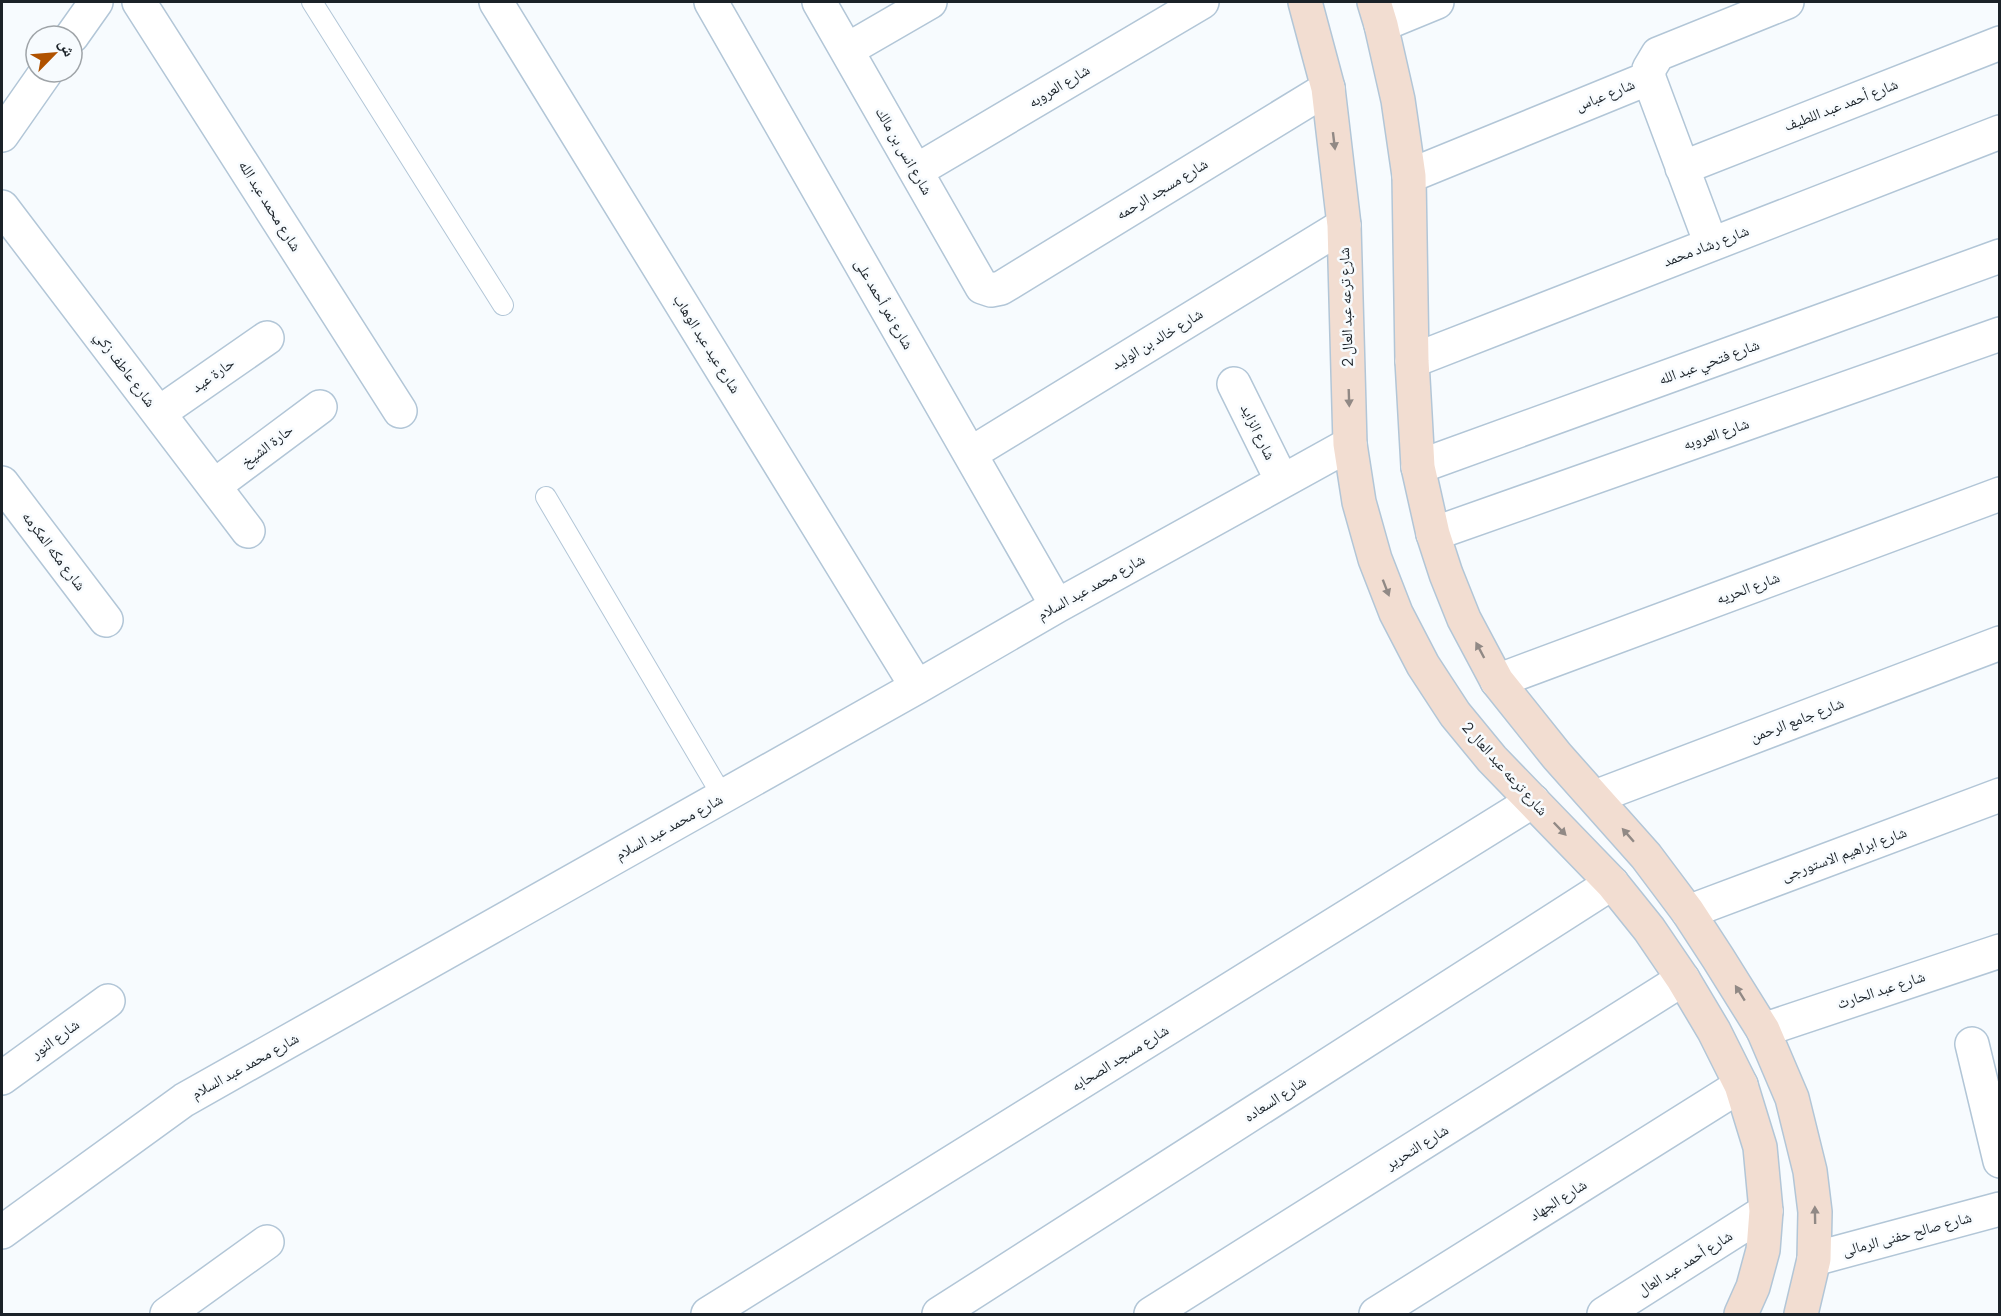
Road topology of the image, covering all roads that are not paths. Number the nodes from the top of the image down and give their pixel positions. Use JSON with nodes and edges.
{"nodes":[{"id":1,"x":96,"y":2,"type":"edge"},
{"id":2,"x":140,"y":2,"type":"edge"},
{"id":3,"x":496,"y":2,"type":"edge"},
{"id":4,"x":711,"y":2,"type":"edge"},
{"id":5,"x":819,"y":2,"type":"edge"},
{"id":6,"x":930,"y":2,"type":"edge"},
{"id":7,"x":1202,"y":2,"type":"edge"},
{"id":8,"x":1305,"y":2,"type":"edge"},
{"id":9,"x":1437,"y":2,"type":"edge"},
{"id":10,"x":1787,"y":2,"type":"edge"},
{"id":11,"x":320,"y":4,"type":"edge"},
{"id":12,"x":1378,"y":13,"type":"edge"},
{"id":13,"x":80,"y":24,"type":"edge"},
{"id":14,"x":2000,"y":43,"type":"edge"},
{"id":15,"x":846,"y":50,"type":"junction"},
{"id":16,"x":1648,"y":78,"type":"junction"},
{"id":17,"x":37,"y":84,"type":"edge"},
{"id":18,"x":1328,"y":88,"type":"junction"},
{"id":19,"x":3,"y":128,"type":"edge"},
{"id":20,"x":2000,"y":132,"type":"edge"},
{"id":21,"x":1682,"y":168,"type":"junction"},
{"id":22,"x":916,"y":171,"type":"junction"},
{"id":23,"x":1409,"y":176,"type":"junction"},
{"id":24,"x":2,"y":207,"type":"edge"},
{"id":25,"x":1344,"y":225,"type":"junction"},
{"id":26,"x":1711,"y":244,"type":"junction"},
{"id":27,"x":2000,"y":256,"type":"edge"},
{"id":28,"x":997,"y":289,"type":"joint"},
{"id":29,"x":503,"y":305,"type":"dead end"},
{"id":30,"x":2000,"y":334,"type":"edge"},
{"id":31,"x":267,"y":338,"type":"dead end"},
{"id":32,"x":1412,"y":361,"type":"junction"},
{"id":33,"x":1234,"y":384,"type":"dead end"},
{"id":34,"x":320,"y":406,"type":"dead end"},
{"id":35,"x":400,"y":411,"type":"dead end"},
{"id":36,"x":159,"y":413,"type":"junction"},
{"id":37,"x":1350,"y":444,"type":"junction"},
{"id":38,"x":970,"y":454,"type":"junction"},
{"id":39,"x":1418,"y":468,"type":"junction"},
{"id":40,"x":1282,"y":481,"type":"junction"},
{"id":41,"x":2,"y":483,"type":"edge"},
{"id":42,"x":214,"y":486,"type":"junction"},
{"id":43,"x":2000,"y":494,"type":"edge"},
{"id":44,"x":546,"y":497,"type":"dead end"},
{"id":45,"x":248,"y":531,"type":"dead end"},
{"id":46,"x":1433,"y":534,"type":"junction"},
{"id":47,"x":1057,"y":606,"type":"junction"},
{"id":48,"x":106,"y":620,"type":"dead end"},
{"id":49,"x":2000,"y":644,"type":"edge"},
{"id":50,"x":1497,"y":681,"type":"junction"},
{"id":51,"x":917,"y":687,"type":"junction"},
{"id":52,"x":2000,"y":795,"type":"edge"},
{"id":53,"x":1595,"y":796,"type":"junction"},
{"id":54,"x":723,"y":797,"type":"junction"},
{"id":55,"x":1533,"y":801,"type":"junction"},
{"id":56,"x":1612,"y":883,"type":"junction"},
{"id":57,"x":1688,"y":912,"type":"junction"},
{"id":58,"x":2000,"y":951,"type":"edge"},
{"id":59,"x":1683,"y":979,"type":"junction"},
{"id":60,"x":108,"y":1000,"type":"dead end"},
{"id":61,"x":1763,"y":1030,"type":"junction"},
{"id":62,"x":1972,"y":1044,"type":"dead end"},
{"id":63,"x":2,"y":1078,"type":"edge"},
{"id":64,"x":1741,"y":1085,"type":"junction"},
{"id":65,"x":2000,"y":1161,"type":"edge"},
{"id":66,"x":2000,"y":1209,"type":"edge"},
{"id":67,"x":1767,"y":1211,"type":"junction"},
{"id":68,"x":2,"y":1232,"type":"edge"},
{"id":69,"x":267,"y":1242,"type":"dead end"},
{"id":70,"x":1814,"y":1259,"type":"junction"},
{"id":71,"x":167,"y":1314,"type":"edge"},
{"id":72,"x":708,"y":1314,"type":"edge"},
{"id":73,"x":939,"y":1314,"type":"edge"},
{"id":74,"x":1151,"y":1314,"type":"edge"},
{"id":75,"x":1376,"y":1314,"type":"edge"},
{"id":76,"x":1604,"y":1314,"type":"edge"},
{"id":77,"x":1741,"y":1314,"type":"edge"},
{"id":78,"x":1802,"y":1314,"type":"edge"}],
"edges":[{"from":1,"to":13,"type":"street"},
{"from":2,"to":35,"type":"street","name":"شارع محمد عبد الله"},
{"from":3,"to":51,"type":"street","name":"شارع عيد عبد الوهاب"},
{"from":4,"to":38,"type":"street","name":"شارع نمر أحمد على"},
{"from":5,"to":15,"type":"street","name":"شارع انس بن مالك"},
{"from":6,"to":15,"type":"street"},
{"from":7,"to":22,"type":"street","name":"شارع العروبه"},
{"from":8,"to":18,"type":"street","name":"شارع ترعه عبد العال 2"},
{"from":9,"to":12,"type":"street"},
{"from":10,"to":16,"type":"street","name":"شارع عباس"},
{"from":11,"to":29,"type":"lane"},
{"from":12,"to":23,"type":"street"},
{"from":14,"to":21,"type":"street","name":"شارع أحمد عبد اللطيف"},
{"from":15,"to":22,"type":"street","name":"شارع انس بن مالك"},
{"from":16,"to":21,"type":"street"},
{"from":16,"to":23,"type":"street","name":"شارع عباس"},
{"from":17,"to":19,"type":"street"},
{"from":18,"to":25,"type":"street","name":"شارع ترعه عبد العال 2","one_way":true},
{"from":18,"to":28,"type":"street","name":"شارع مسجد الرحمه"},
{"from":20,"to":26,"type":"street","name":"شارع رشاد محمد"},
{"from":21,"to":26,"type":"street"},
{"from":22,"to":28,"type":"street","name":"شارع انس بن مالك"},
{"from":23,"to":32,"type":"street"},
{"from":24,"to":36,"type":"street","name":"شارع عاطف زكي"},
{"from":25,"to":37,"type":"street","name":"شارع ترعه عبد العال 2","one_way":true},
{"from":25,"to":38,"type":"street","name":"شارع خالد بن الوليد"},
{"from":26,"to":32,"type":"street","name":"شارع رشاد محمد"},
{"from":27,"to":39,"type":"street","name":"شارع فتحي عبد الله"},
{"from":30,"to":46,"type":"street","name":"شارع العروبه"},
{"from":31,"to":36,"type":"street","name":"حارة عيد"},
{"from":32,"to":39,"type":"street"},
{"from":33,"to":40,"type":"street","name":"شارع الزايد"},
{"from":34,"to":42,"type":"street","name":"حارة الشيخ"},
{"from":36,"to":42,"type":"street","name":"شارع عاطف زكي"},
{"from":37,"to":40,"type":"street","name":"شارع محمد عبد السلام"},
{"from":37,"to":55,"type":"street","name":"شارع ترعه عبد العال 2","one_way":true},
{"from":38,"to":47,"type":"street","name":"شارع نمر أحمد على"},
{"from":39,"to":46,"type":"street"},
{"from":40,"to":47,"type":"street","name":"شارع محمد عبد السلام"},
{"from":41,"to":48,"type":"street","name":"شارع مكه المكرمه"},
{"from":42,"to":45,"type":"street","name":"شارع عاطف زكي"},
{"from":43,"to":50,"type":"street","name":"شارع الحريه"},
{"from":44,"to":54,"type":"lane"},
{"from":50,"to":46,"type":"street","one_way":true},
{"from":47,"to":51,"type":"street","name":"شارع محمد عبد السلام"},
{"from":49,"to":53,"type":"street","name":"شارع جامع الرحمن"},
{"from":50,"to":53,"type":"street"},
{"from":51,"to":54,"type":"street","name":"شارع محمد عبد السلام"},
{"from":52,"to":57,"type":"street","name":"شارع ابراهيم الاستورجى"},
{"from":57,"to":53,"type":"street","one_way":true},
{"from":54,"to":68,"type":"street","name":"شارع محمد عبد السلام"},
{"from":55,"to":56,"type":"street","name":"شارع ترعه عبد العال 2","one_way":true},
{"from":55,"to":72,"type":"street","name":"شارع مسجد الصحابه"},
{"from":56,"to":59,"type":"street","name":"شارع ترعه عبد العال 2"},
{"from":56,"to":73,"type":"street","name":"شارع السعاده"},
{"from":61,"to":57,"type":"street","one_way":true},
{"from":58,"to":61,"type":"street","name":"شارع عبد الحارث"},
{"from":59,"to":64,"type":"street","name":"شارع ترعه عبد العال 2"},
{"from":59,"to":74,"type":"street","name":"شارع التحرير"},
{"from":60,"to":63,"type":"street","name":"شارع النور"},
{"from":70,"to":61,"type":"street","one_way":true},
{"from":62,"to":65,"type":"street"},
{"from":64,"to":67,"type":"street","name":"شارع ترعه عبد العال 2"},
{"from":64,"to":75,"type":"street","name":"شارع الجهاد"},
{"from":66,"to":70,"type":"street","name":"شارع صالح حفنى الرمالى"},
{"from":67,"to":76,"type":"street","name":"شارع أحمد عبد العال"},
{"from":67,"to":77,"type":"street","name":"شارع ترعه عبد العال 2"},
{"from":69,"to":71,"type":"street"},
{"from":70,"to":78,"type":"street"}]}
